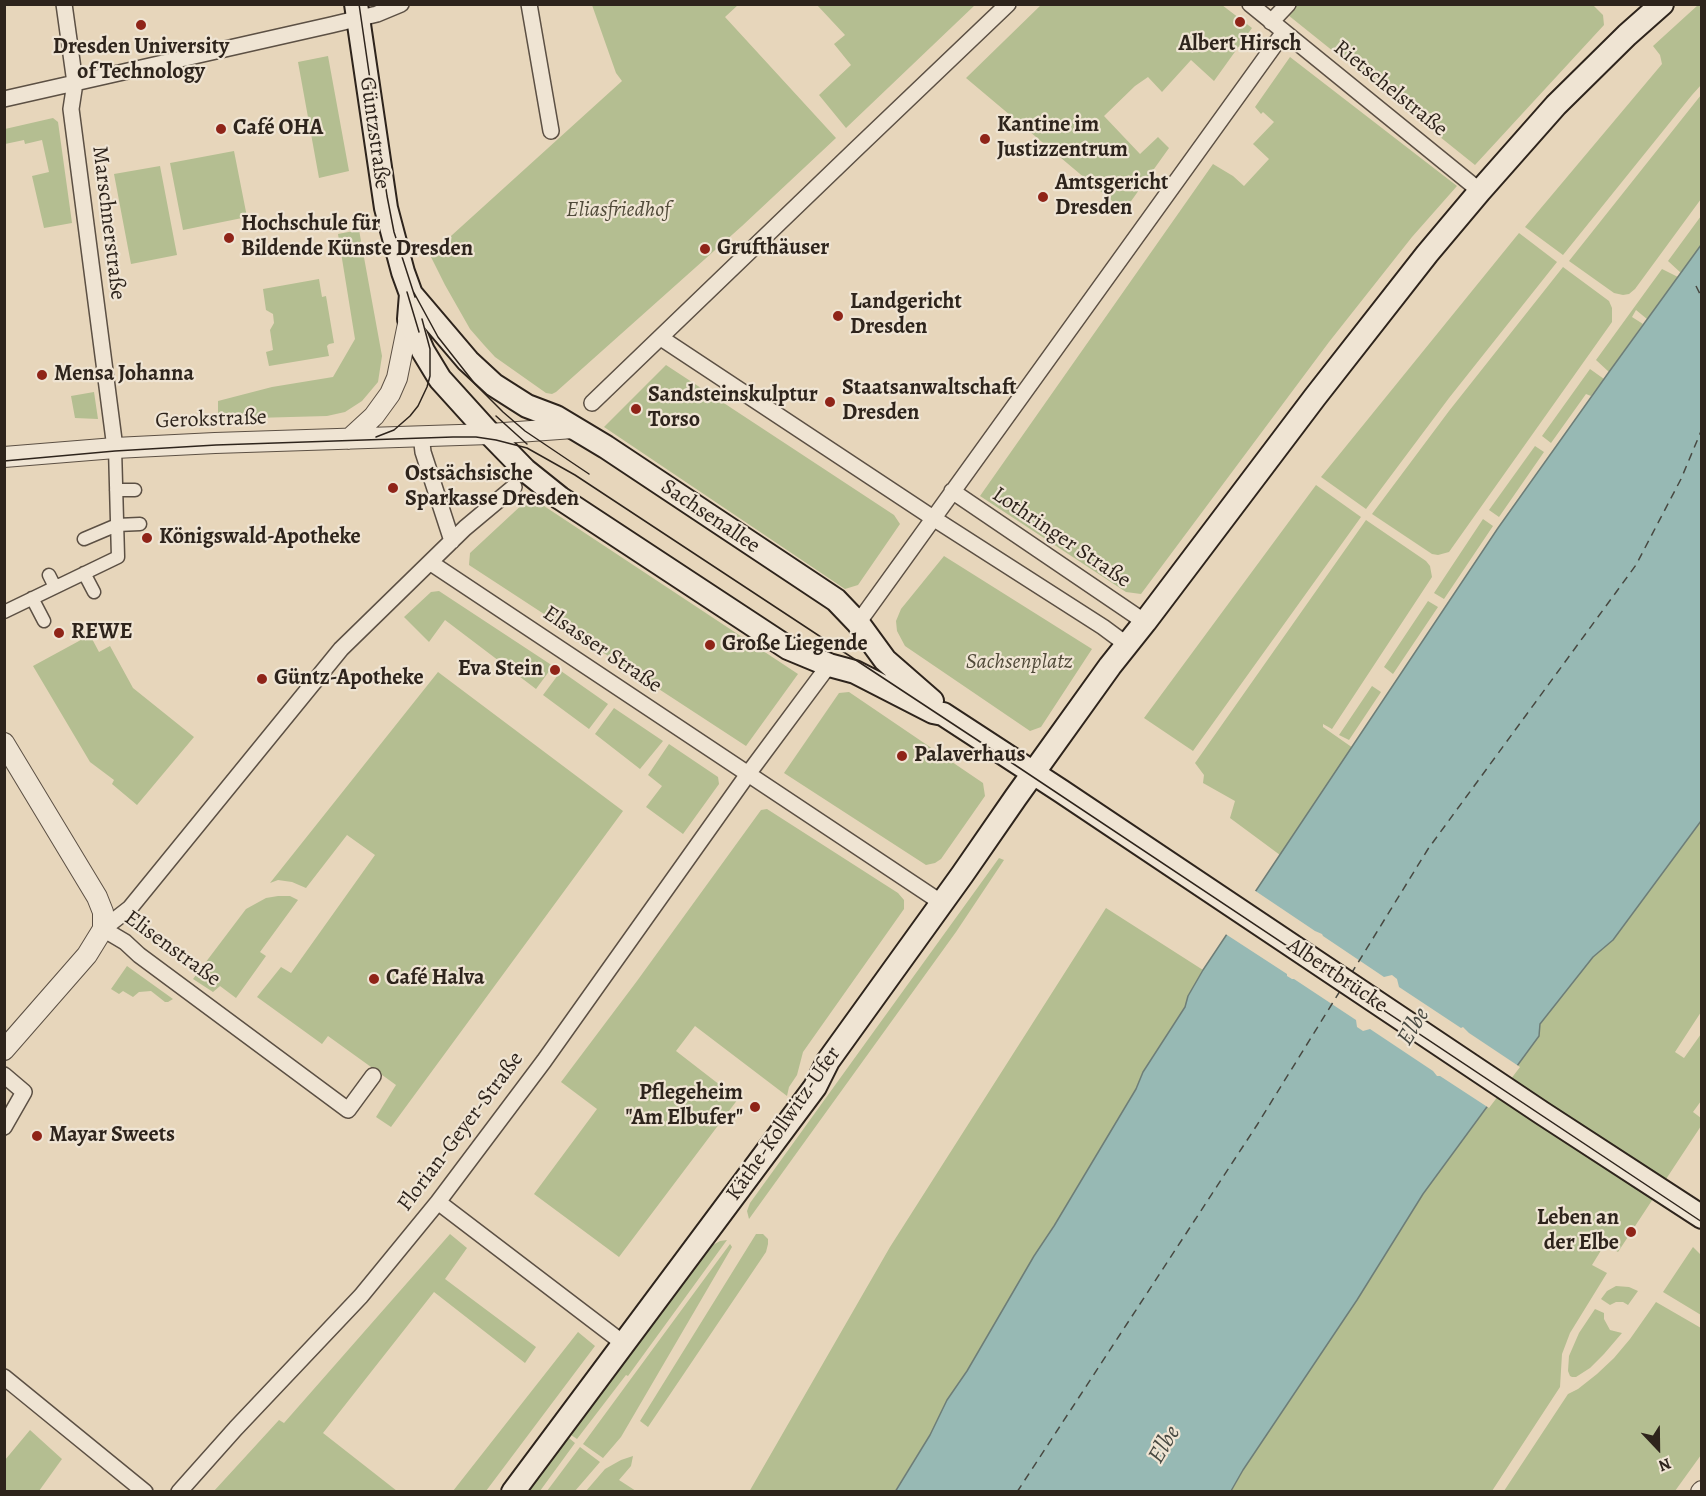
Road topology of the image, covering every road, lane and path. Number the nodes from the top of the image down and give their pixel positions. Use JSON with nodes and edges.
{"nodes":[{"id":1,"x":64,"y":4,"type":"edge"},
{"id":2,"x":400,"y":4,"type":"edge"},
{"id":3,"x":528,"y":4,"type":"edge"},
{"id":4,"x":1008,"y":4,"type":"edge"},
{"id":5,"x":1250,"y":4,"type":"edge"},
{"id":6,"x":1288,"y":4,"type":"edge"},
{"id":7,"x":1662,"y":4,"type":"edge"},
{"id":8,"x":357,"y":12,"type":"edge"},
{"id":9,"x":1271,"y":22,"type":"junction"},
{"id":10,"x":1284,"y":32,"type":"junction"},
{"id":11,"x":75,"y":83,"type":"junction"},
{"id":12,"x":4,"y":99,"type":"edge"},
{"id":13,"x":550,"y":131,"type":"dead end"},
{"id":14,"x":1480,"y":191,"type":"junction"},
{"id":15,"x":411,"y":294,"type":"junction"},
{"id":16,"x":409,"y":319,"type":"junction"},
{"id":17,"x":661,"y":338,"type":"junction"},
{"id":18,"x":592,"y":404,"type":"dead end"},
{"id":19,"x":565,"y":423,"type":"junction"},
{"id":20,"x":490,"y":434,"type":"junction"},
{"id":21,"x":421,"y":435,"type":"junction"},
{"id":22,"x":349,"y":439,"type":"junction"},
{"id":23,"x":115,"y":448,"type":"junction"},
{"id":24,"x":4,"y":457,"type":"edge"},
{"id":25,"x":519,"y":478,"type":"junction"},
{"id":26,"x":116,"y":490,"type":"junction"},
{"id":27,"x":135,"y":490,"type":"dead end"},
{"id":28,"x":952,"y":491,"type":"junction"},
{"id":29,"x":933,"y":518,"type":"junction"},
{"id":30,"x":141,"y":524,"type":"dead end"},
{"id":31,"x":117,"y":525,"type":"junction"},
{"id":32,"x":84,"y":539,"type":"dead end"},
{"id":33,"x":452,"y":541,"type":"junction"},
{"id":34,"x":431,"y":563,"type":"junction"},
{"id":35,"x":84,"y":573,"type":"junction"},
{"id":36,"x":49,"y":575,"type":"dead end"},
{"id":37,"x":55,"y":587,"type":"junction"},
{"id":38,"x":94,"y":592,"type":"dead end"},
{"id":39,"x":32,"y":598,"type":"junction"},
{"id":40,"x":4,"y":612,"type":"edge"},
{"id":41,"x":44,"y":621,"type":"dead end"},
{"id":42,"x":1145,"y":622,"type":"junction"},
{"id":43,"x":858,"y":623,"type":"junction"},
{"id":44,"x":1126,"y":644,"type":"junction"},
{"id":45,"x":829,"y":665,"type":"junction"},
{"id":46,"x":942,"y":714,"type":"junction"},
{"id":47,"x":4,"y":743,"type":"edge"},
{"id":48,"x":1033,"y":773,"type":"junction"},
{"id":49,"x":748,"y":774,"type":"junction"},
{"id":50,"x":942,"y":903,"type":"junction"},
{"id":51,"x":103,"y":929,"type":"junction"},
{"id":52,"x":4,"y":1050,"type":"edge"},
{"id":53,"x":4,"y":1076,"type":"edge"},
{"id":54,"x":373,"y":1076,"type":"dead end"},
{"id":55,"x":4,"y":1127,"type":"edge"},
{"id":56,"x":438,"y":1202,"type":"junction"},
{"id":57,"x":1697,"y":1214,"type":"edge"},
{"id":58,"x":623,"y":1343,"type":"junction"},
{"id":59,"x":4,"y":1377,"type":"edge"},
{"id":60,"x":145,"y":1491,"type":"edge"},
{"id":61,"x":179,"y":1491,"type":"edge"},
{"id":62,"x":513,"y":1491,"type":"edge"}],
"edges":[{"from":1,"to":11,"type":"street","name":"Marschnerstraße"},
{"from":2,"to":8,"type":"street"},
{"from":3,"to":13,"type":"street"},
{"from":4,"to":17,"type":"street"},
{"from":5,"to":9,"type":"street","name":"Rietschelstraße"},
{"from":6,"to":9,"type":"street"},
{"from":7,"to":14,"type":"main road"},
{"from":8,"to":11,"type":"street"},
{"from":8,"to":15,"type":"main road","name":"Güntzstraße"},
{"from":9,"to":10,"type":"street","name":"Rietschelstraße"},
{"from":10,"to":14,"type":"street","name":"Rietschelstraße"},
{"from":10,"to":28,"type":"street"},
{"from":11,"to":12,"type":"street"},
{"from":11,"to":23,"type":"street","name":"Marschnerstraße"},
{"from":14,"to":42,"type":"main road"},
{"from":15,"to":16,"type":"main road","name":"Güntzstraße"},
{"from":15,"to":19,"type":"main road","name":"Güntzstraße"},
{"from":16,"to":20,"type":"main road","name":"Güntzstraße"},
{"from":16,"to":22,"type":"street","name":"Güntzstraße"},
{"from":17,"to":18,"type":"street"},
{"from":17,"to":29,"type":"street"},
{"from":19,"to":20,"type":"street","name":"Gerokstraße"},
{"from":19,"to":43,"type":"main road","name":"Sachsenallee"},
{"from":20,"to":21,"type":"street","name":"Gerokstraße"},
{"from":20,"to":25,"type":"main road","name":"Güntzstraße"},
{"from":21,"to":22,"type":"street","name":"Gerokstraße"},
{"from":21,"to":33,"type":"street"},
{"from":22,"to":23,"type":"street","name":"Gerokstraße"},
{"from":23,"to":24,"type":"street","name":"Gerokstraße"},
{"from":23,"to":26,"type":"street"},
{"from":25,"to":33,"type":"street"},
{"from":25,"to":45,"type":"main road"},
{"from":26,"to":27,"type":"street"},
{"from":26,"to":31,"type":"street"},
{"from":28,"to":29,"type":"street"},
{"from":28,"to":42,"type":"street","name":"Lothringer Straße"},
{"from":29,"to":43,"type":"street"},
{"from":29,"to":44,"type":"street"},
{"from":30,"to":31,"type":"street"},
{"from":31,"to":32,"type":"street"},
{"from":31,"to":35,"type":"street"},
{"from":33,"to":34,"type":"street"},
{"from":34,"to":49,"type":"street","name":"Elsasser Straße"},
{"from":34,"to":51,"type":"street"},
{"from":35,"to":37,"type":"street"},
{"from":35,"to":38,"type":"street"},
{"from":36,"to":37,"type":"street"},
{"from":37,"to":39,"type":"street"},
{"from":39,"to":40,"type":"street"},
{"from":39,"to":41,"type":"street"},
{"from":42,"to":44,"type":"main road"},
{"from":43,"to":46,"type":"main road"},
{"from":44,"to":48,"type":"main road"},
{"from":45,"to":46,"type":"main road"},
{"from":45,"to":49,"type":"street"},
{"from":46,"to":48,"type":"main road"},
{"from":47,"to":51,"type":"street","name":"Elisenstraße"},
{"from":48,"to":50,"type":"main road"},
{"from":48,"to":57,"type":"main road","name":"Albertbrücke"},
{"from":49,"to":50,"type":"street"},
{"from":49,"to":56,"type":"street","name":"Florian-Geyer-Straße"},
{"from":50,"to":58,"type":"main road","name":"Käthe-Kollwitz-Ufer"},
{"from":51,"to":52,"type":"street"},
{"from":51,"to":54,"type":"street","name":"Elisenstraße"},
{"from":53,"to":55,"type":"street"},
{"from":56,"to":58,"type":"street"},
{"from":56,"to":61,"type":"street","name":"Florian-Geyer-Straße"},
{"from":58,"to":62,"type":"main road","name":"Käthe-Kollwitz-Ufer"},
{"from":59,"to":60,"type":"street"}]}
